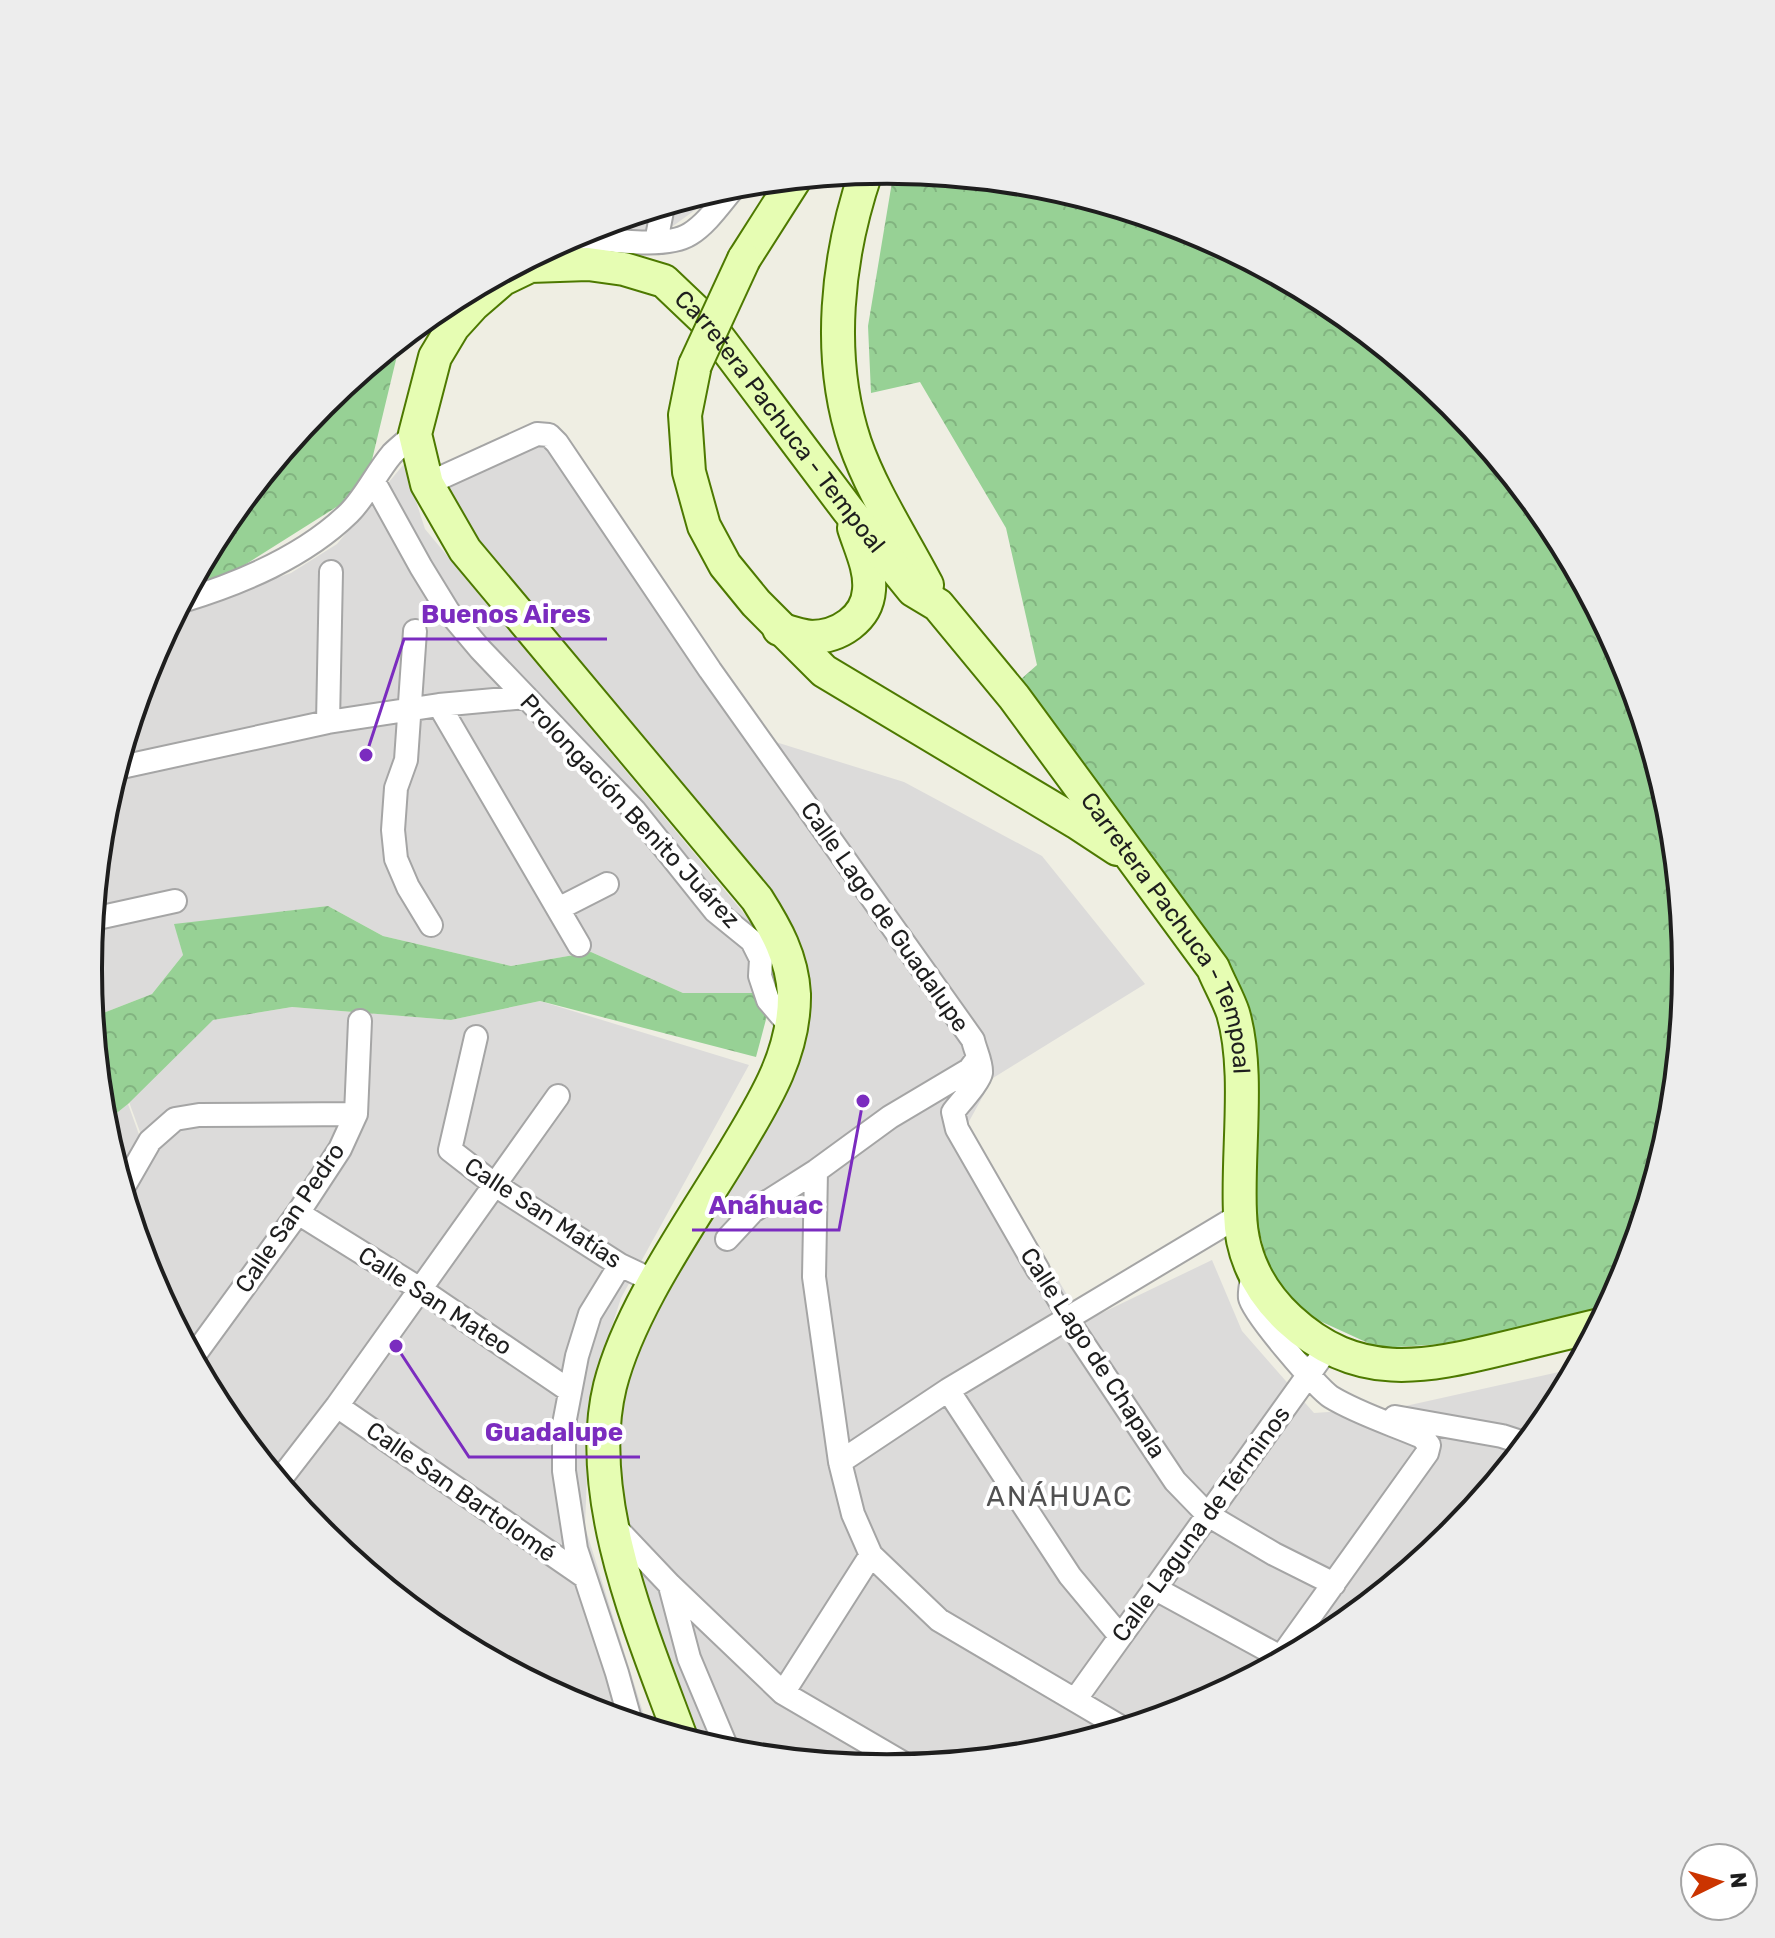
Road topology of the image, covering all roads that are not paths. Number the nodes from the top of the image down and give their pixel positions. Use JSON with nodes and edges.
{"nodes":[{"id":1,"x":862,"y":185,"type":"edge"},
{"id":2,"x":788,"y":190,"type":"edge"},
{"id":3,"x":722,"y":202,"type":"edge"},
{"id":4,"x":661,"y":217,"type":"edge"},
{"id":5,"x":599,"y":239,"type":"edge"},
{"id":6,"x":656,"y":242,"type":"junction"},
{"id":7,"x":555,"y":258,"type":"edge"},
{"id":8,"x":479,"y":299,"type":"edge"},
{"id":9,"x":415,"y":434,"type":"junction"},
{"id":10,"x":374,"y":482,"type":"junction"},
{"id":11,"x":427,"y":484,"type":"junction"},
{"id":12,"x":848,"y":510,"type":"junction"},
{"id":13,"x":331,"y":572,"type":"dead end"},
{"id":14,"x":196,"y":597,"type":"edge"},
{"id":15,"x":938,"y":605,"type":"junction"},
{"id":16,"x":779,"y":629,"type":"junction"},
{"id":17,"x":415,"y":631,"type":"dead end"},
{"id":18,"x":526,"y":697,"type":"junction"},
{"id":19,"x":439,"y":705,"type":"junction"},
{"id":20,"x":411,"y":709,"type":"junction"},
{"id":21,"x":328,"y":722,"type":"junction"},
{"id":22,"x":129,"y":765,"type":"edge"},
{"id":23,"x":1132,"y":860,"type":"junction"},
{"id":24,"x":607,"y":884,"type":"dead end"},
{"id":25,"x":175,"y":901,"type":"dead end"},
{"id":26,"x":558,"y":909,"type":"junction"},
{"id":27,"x":104,"y":917,"type":"edge"},
{"id":28,"x":431,"y":925,"type":"dead end"},
{"id":29,"x":579,"y":945,"type":"dead end"},
{"id":30,"x":360,"y":1021,"type":"dead end"},
{"id":31,"x":791,"y":1027,"type":"junction"},
{"id":32,"x":476,"y":1037,"type":"dead end"},
{"id":33,"x":978,"y":1058,"type":"junction"},
{"id":34,"x":558,"y":1096,"type":"dead end"},
{"id":35,"x":356,"y":1114,"type":"junction"},
{"id":36,"x":816,"y":1171,"type":"junction"},
{"id":37,"x":130,"y":1176,"type":"edge"},
{"id":38,"x":495,"y":1185,"type":"junction"},
{"id":39,"x":298,"y":1213,"type":"junction"},
{"id":40,"x":1240,"y":1215,"type":"junction"},
{"id":41,"x":727,"y":1239,"type":"dead end"},
{"id":42,"x":620,"y":1265,"type":"junction"},
{"id":43,"x":1038,"y":1270,"type":"joint"},
{"id":44,"x":1253,"y":1273,"type":"junction"},
{"id":45,"x":656,"y":1282,"type":"junction"},
{"id":46,"x":420,"y":1289,"type":"junction"},
{"id":47,"x":1067,"y":1319,"type":"junction"},
{"id":48,"x":1585,"y":1328,"type":"edge"},
{"id":49,"x":200,"y":1348,"type":"edge"},
{"id":50,"x":1327,"y":1349,"type":"junction"},
{"id":51,"x":1307,"y":1377,"type":"junction"},
{"id":52,"x":948,"y":1390,"type":"junction"},
{"id":53,"x":570,"y":1391,"type":"junction"},
{"id":54,"x":337,"y":1406,"type":"junction"},
{"id":55,"x":1370,"y":1414,"type":"junction"},
{"id":56,"x":1517,"y":1439,"type":"edge"},
{"id":57,"x":840,"y":1462,"type":"junction"},
{"id":58,"x":285,"y":1473,"type":"edge"},
{"id":59,"x":1208,"y":1515,"type":"junction"},
{"id":60,"x":611,"y":1523,"type":"junction"},
{"id":61,"x":871,"y":1555,"type":"junction"},
{"id":62,"x":585,"y":1577,"type":"junction"},
{"id":63,"x":1334,"y":1584,"type":"junction"},
{"id":64,"x":670,"y":1585,"type":"junction"},
{"id":65,"x":1156,"y":1589,"type":"junction"},
{"id":66,"x":1120,"y":1636,"type":"junction"},
{"id":67,"x":1296,"y":1639,"type":"edge"},
{"id":68,"x":1273,"y":1653,"type":"edge"},
{"id":69,"x":783,"y":1693,"type":"junction"},
{"id":70,"x":1075,"y":1700,"type":"junction"},
{"id":71,"x":627,"y":1710,"type":"edge"},
{"id":72,"x":1112,"y":1722,"type":"edge"},
{"id":73,"x":676,"y":1726,"type":"edge"},
{"id":74,"x":722,"y":1736,"type":"edge"},
{"id":75,"x":887,"y":1754,"type":"edge"}],
"edges":[{"from":1,"to":15,"type":"main road"},
{"from":2,"to":16,"type":"main road","bridge":true},
{"from":3,"to":6,"type":"street"},
{"from":4,"to":6,"type":"street"},
{"from":5,"to":6,"type":"street"},
{"from":7,"to":12,"type":"main road","name":"Carretera Pachuca - Tempoal"},
{"from":8,"to":9,"type":"main road","name":"Carretera Pachuca - Tempoal"},
{"from":9,"to":10,"type":"street"},
{"from":9,"to":11,"type":"main road","name":"Carretera Pachuca - Tempoal"},
{"from":10,"to":14,"type":"street"},
{"from":10,"to":18,"type":"street","name":"Prolongación Benito Juárez"},
{"from":11,"to":31,"type":"main road","name":"Carretera Pachuca - Tempoal"},
{"from":11,"to":33,"type":"street","name":"Calle Lago de Guadalupe"},
{"from":12,"to":15,"type":"main road","name":"Carretera Pachuca - Tempoal"},
{"from":12,"to":16,"type":"main road"},
{"from":13,"to":21,"type":"street"},
{"from":15,"to":23,"type":"main road","name":"Carretera Pachuca - Tempoal"},
{"from":16,"to":23,"type":"main road"},
{"from":17,"to":20,"type":"street"},
{"from":18,"to":19,"type":"street"},
{"from":18,"to":31,"type":"street","name":"Prolongación Benito Juárez"},
{"from":19,"to":20,"type":"street"},
{"from":19,"to":26,"type":"street"},
{"from":20,"to":21,"type":"street"},
{"from":20,"to":28,"type":"street"},
{"from":21,"to":22,"type":"street"},
{"from":23,"to":40,"type":"main road","name":"Carretera Pachuca - Tempoal"},
{"from":24,"to":26,"type":"street"},
{"from":25,"to":27,"type":"street"},
{"from":26,"to":29,"type":"street"},
{"from":30,"to":35,"type":"street","name":"Calle San Pedro"},
{"from":31,"to":45,"type":"main road","name":"Carretera Pachuca - Tempoal"},
{"from":32,"to":38,"type":"street","name":"Calle San Matías"},
{"from":33,"to":36,"type":"street","name":"Calle Lago de Guadalupe"},
{"from":33,"to":43,"type":"street","name":"Calle Lago de Chapala"},
{"from":34,"to":38,"type":"street"},
{"from":35,"to":37,"type":"street"},
{"from":35,"to":39,"type":"street","name":"Calle San Pedro"},
{"from":36,"to":41,"type":"street","name":"Calle Lago de Guadalupe"},
{"from":36,"to":57,"type":"street"},
{"from":38,"to":42,"type":"street","name":"Calle San Matías"},
{"from":38,"to":46,"type":"street"},
{"from":39,"to":46,"type":"street","name":"Calle San Mateo"},
{"from":39,"to":49,"type":"street","name":"Calle San Pedro"},
{"from":40,"to":44,"type":"main road","name":"Carretera Pachuca - Tempoal"},
{"from":40,"to":47,"type":"street"},
{"from":42,"to":45,"type":"street","name":"Calle San Matías"},
{"from":42,"to":53,"type":"street"},
{"from":43,"to":47,"type":"street","name":"Calle Lago de Chapala"},
{"from":44,"to":50,"type":"main road","name":"Carretera Pachuca - Tempoal"},
{"from":44,"to":51,"type":"street"},
{"from":45,"to":60,"type":"main road","name":"Carretera Pachuca - Tempoal"},
{"from":46,"to":53,"type":"street","name":"Calle San Mateo"},
{"from":46,"to":54,"type":"street"},
{"from":47,"to":52,"type":"street"},
{"from":47,"to":59,"type":"street","name":"Calle Lago de Chapala"},
{"from":48,"to":50,"type":"main road","name":"Carretera Pachuca - Tempoal"},
{"from":50,"to":51,"type":"street","name":"Calle Laguna de Términos"},
{"from":51,"to":55,"type":"street"},
{"from":51,"to":59,"type":"street","name":"Calle Laguna de Términos"},
{"from":52,"to":57,"type":"street"},
{"from":52,"to":66,"type":"street"},
{"from":53,"to":62,"type":"street"},
{"from":54,"to":58,"type":"street"},
{"from":54,"to":62,"type":"street","name":"Calle San Bartolomé"},
{"from":55,"to":56,"type":"street"},
{"from":55,"to":63,"type":"street"},
{"from":57,"to":61,"type":"street"},
{"from":59,"to":63,"type":"street","name":"Calle Lago de Chapala"},
{"from":59,"to":65,"type":"street","name":"Calle Laguna de Términos"},
{"from":60,"to":64,"type":"street"},
{"from":60,"to":73,"type":"main road","name":"Carretera Pachuca - Tempoal"},
{"from":61,"to":69,"type":"street"},
{"from":61,"to":70,"type":"street"},
{"from":62,"to":71,"type":"street"},
{"from":63,"to":67,"type":"street"},
{"from":64,"to":69,"type":"street"},
{"from":64,"to":74,"type":"street"},
{"from":65,"to":66,"type":"street","name":"Calle Laguna de Términos"},
{"from":65,"to":68,"type":"street"},
{"from":66,"to":70,"type":"street","name":"Calle Laguna de Términos"},
{"from":69,"to":75,"type":"street"},
{"from":70,"to":72,"type":"street"}]}
